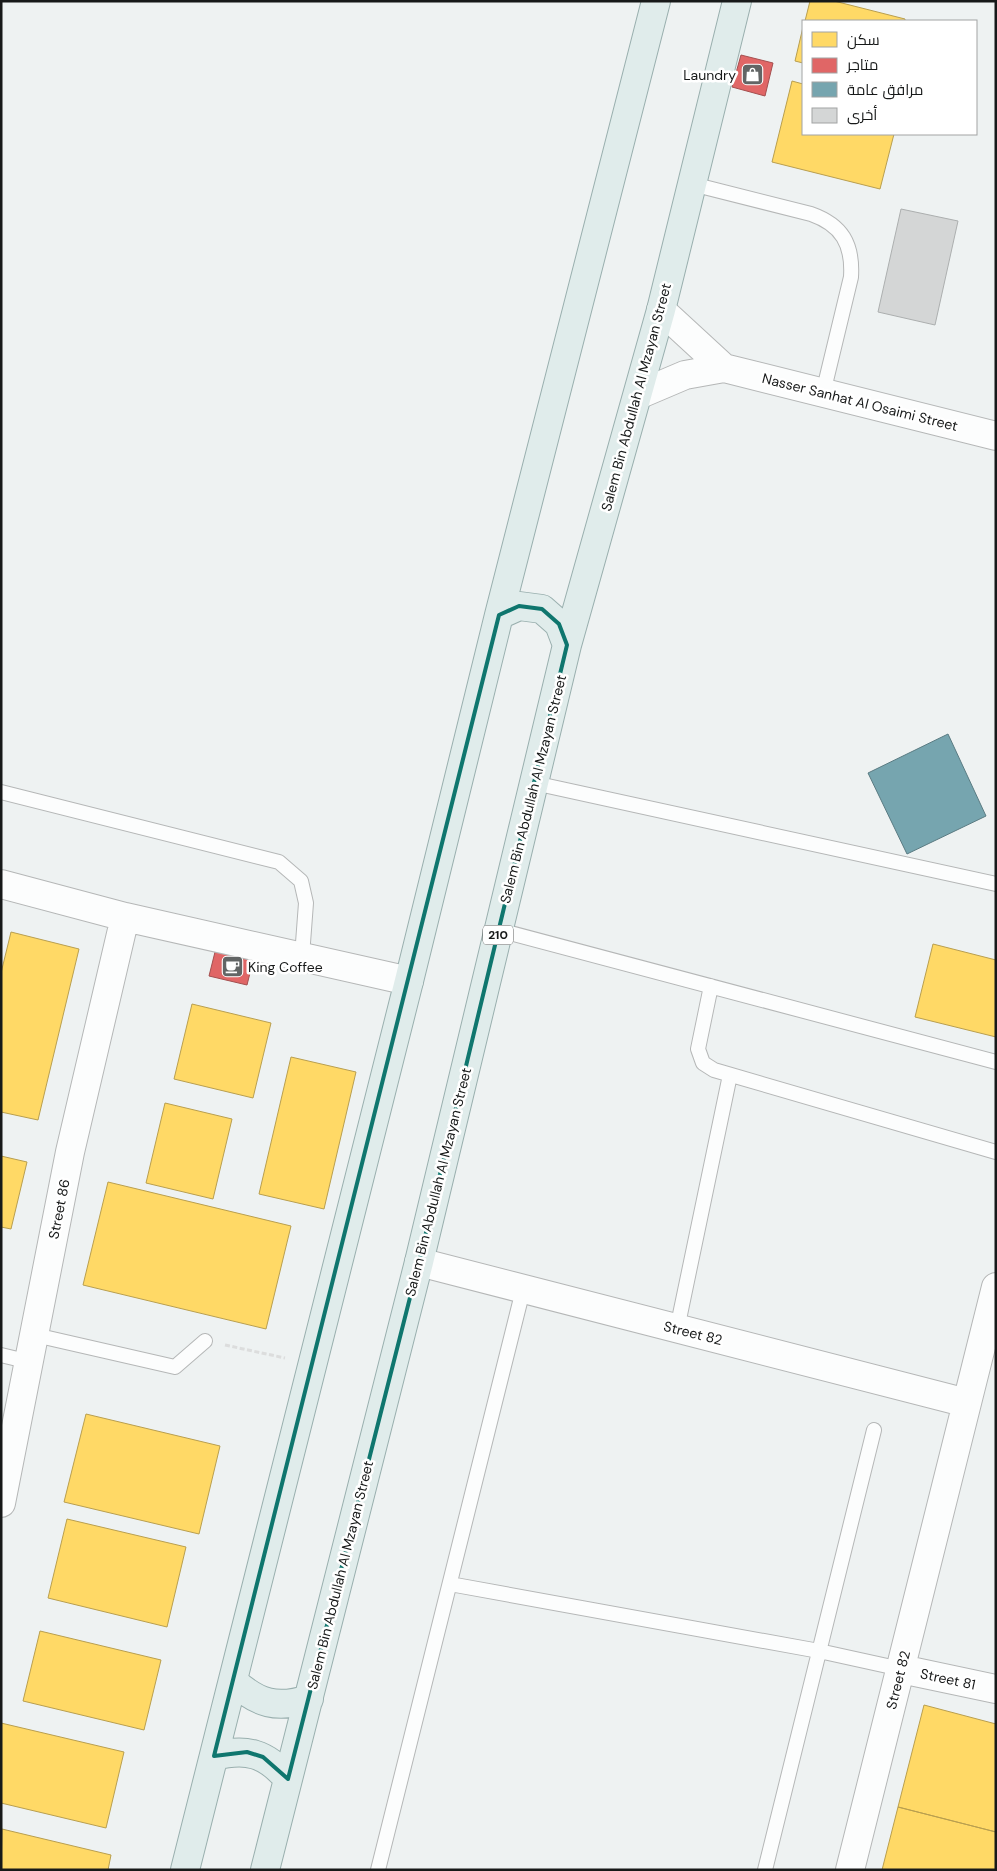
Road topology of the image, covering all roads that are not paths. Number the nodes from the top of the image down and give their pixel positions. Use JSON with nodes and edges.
{"nodes":[{"id":1,"x":656,"y":1,"type":"edge"},
{"id":2,"x":737,"y":1,"type":"edge"},
{"id":3,"x":692,"y":184,"type":"junction"},
{"id":4,"x":660,"y":310,"type":"junction"},
{"id":5,"x":724,"y":368,"type":"junction"},
{"id":6,"x":823,"y":393,"type":"junction"},
{"id":7,"x":638,"y":395,"type":"junction"},
{"id":8,"x":996,"y":436,"type":"edge"},
{"id":9,"x":499,"y":615,"type":"junction"},
{"id":10,"x":567,"y":645,"type":"junction"},
{"id":11,"x":534,"y":783,"type":"junction"},
{"id":12,"x":1,"y":792,"type":"edge"},
{"id":13,"x":1,"y":884,"type":"edge"},
{"id":14,"x":996,"y":884,"type":"edge"},
{"id":15,"x":125,"y":917,"type":"junction"},
{"id":16,"x":499,"y":930,"type":"junction"},
{"id":17,"x":302,"y":956,"type":"junction"},
{"id":18,"x":409,"y":981,"type":"junction"},
{"id":19,"x":711,"y":986,"type":"junction"},
{"id":20,"x":996,"y":1062,"type":"edge"},
{"id":21,"x":730,"y":1075,"type":"junction"},
{"id":22,"x":996,"y":1152,"type":"edge"},
{"id":23,"x":419,"y":1262,"type":"junction"},
{"id":24,"x":996,"y":1287,"type":"edge"},
{"id":25,"x":523,"y":1290,"type":"junction"},
{"id":26,"x":677,"y":1329,"type":"junction"},
{"id":27,"x":35,"y":1335,"type":"junction"},
{"id":28,"x":204,"y":1341,"type":"road end"},
{"id":29,"x":1,"y":1355,"type":"edge"},
{"id":30,"x":30,"y":1362,"type":"junction"},
{"id":31,"x":967,"y":1403,"type":"junction"},
{"id":32,"x":874,"y":1430,"type":"dead end"},
{"id":33,"x":1,"y":1503,"type":"edge"},
{"id":34,"x":450,"y":1584,"type":"junction"},
{"id":35,"x":819,"y":1651,"type":"junction"},
{"id":36,"x":900,"y":1669,"type":"junction"},
{"id":37,"x":233,"y":1681,"type":"junction"},
{"id":38,"x":996,"y":1689,"type":"edge"},
{"id":39,"x":309,"y":1699,"type":"junction"},
{"id":40,"x":214,"y":1756,"type":"junction"},
{"id":41,"x":288,"y":1779,"type":"junction"},
{"id":42,"x":185,"y":1870,"type":"edge"},
{"id":43,"x":265,"y":1870,"type":"edge"},
{"id":44,"x":378,"y":1870,"type":"edge"},
{"id":45,"x":765,"y":1870,"type":"edge"},
{"id":46,"x":850,"y":1870,"type":"edge"}],
"edges":[{"from":1,"to":9,"type":"main road"},
{"from":2,"to":3,"type":"main road","name":"Salem Bin Abdullah Al Mzayan Street","number":"210"},
{"from":3,"to":4,"type":"main road","name":"Salem Bin Abdullah Al Mzayan Street","number":"210"},
{"from":3,"to":6,"type":"lane"},
{"from":4,"to":5,"type":"street","name":"Nasser Sanhat Al Osaimi Street"},
{"from":4,"to":7,"type":"main road","name":"Salem Bin Abdullah Al Mzayan Street","number":"210"},
{"from":5,"to":6,"type":"street","name":"Nasser Sanhat Al Osaimi Street"},
{"from":5,"to":7,"type":"street","name":"Nasser Sanhat Al Osaimi Street"},
{"from":6,"to":8,"type":"street","name":"Nasser Sanhat Al Osaimi Street"},
{"from":7,"to":10,"type":"main road","name":"Salem Bin Abdullah Al Mzayan Street","number":"210"},
{"from":9,"to":10,"type":"main road"},
{"from":9,"to":18,"type":"main road"},
{"from":10,"to":11,"type":"main road","name":"Salem Bin Abdullah Al Mzayan Street","number":"210"},
{"from":11,"to":14,"type":"lane"},
{"from":11,"to":16,"type":"main road","name":"Salem Bin Abdullah Al Mzayan Street","number":"210"},
{"from":12,"to":17,"type":"lane"},
{"from":13,"to":15,"type":"street"},
{"from":15,"to":17,"type":"street"},
{"from":15,"to":27,"type":"street","name":"Street 86"},
{"from":16,"to":19,"type":"lane"},
{"from":16,"to":23,"type":"main road","name":"Salem Bin Abdullah Al Mzayan Street","number":"210"},
{"from":17,"to":18,"type":"street"},
{"from":18,"to":37,"type":"main road"},
{"from":19,"to":20,"type":"lane"},
{"from":19,"to":21,"type":"lane"},
{"from":21,"to":22,"type":"lane"},
{"from":21,"to":26,"type":"lane"},
{"from":23,"to":25,"type":"street","name":"Street 82"},
{"from":23,"to":39,"type":"main road","name":"Salem Bin Abdullah Al Mzayan Street","number":"210"},
{"from":24,"to":31,"type":"street","name":"Street 82"},
{"from":25,"to":26,"type":"street","name":"Street 82"},
{"from":25,"to":34,"type":"lane"},
{"from":26,"to":31,"type":"street","name":"Street 82"},
{"from":27,"to":28,"type":"lane"},
{"from":27,"to":30,"type":"street","name":"Street 86"},
{"from":29,"to":30,"type":"lane"},
{"from":30,"to":33,"type":"street","name":"Street 86"},
{"from":31,"to":36,"type":"street","name":"Street 82"},
{"from":32,"to":35,"type":"lane"},
{"from":34,"to":35,"type":"lane"},
{"from":34,"to":44,"type":"lane"},
{"from":35,"to":36,"type":"lane"},
{"from":35,"to":45,"type":"lane"},
{"from":36,"to":38,"type":"street","name":"Street 81"},
{"from":36,"to":46,"type":"street","name":"Street 82"},
{"from":37,"to":39,"type":"main road"},
{"from":37,"to":40,"type":"main road"},
{"from":39,"to":41,"type":"main road","name":"Salem Bin Abdullah Al Mzayan Street","number":"210"},
{"from":40,"to":41,"type":"main road"},
{"from":40,"to":42,"type":"main road"},
{"from":41,"to":43,"type":"main road","name":"Salem Bin Abdullah Al Mzayan Street","number":"210"}]}
